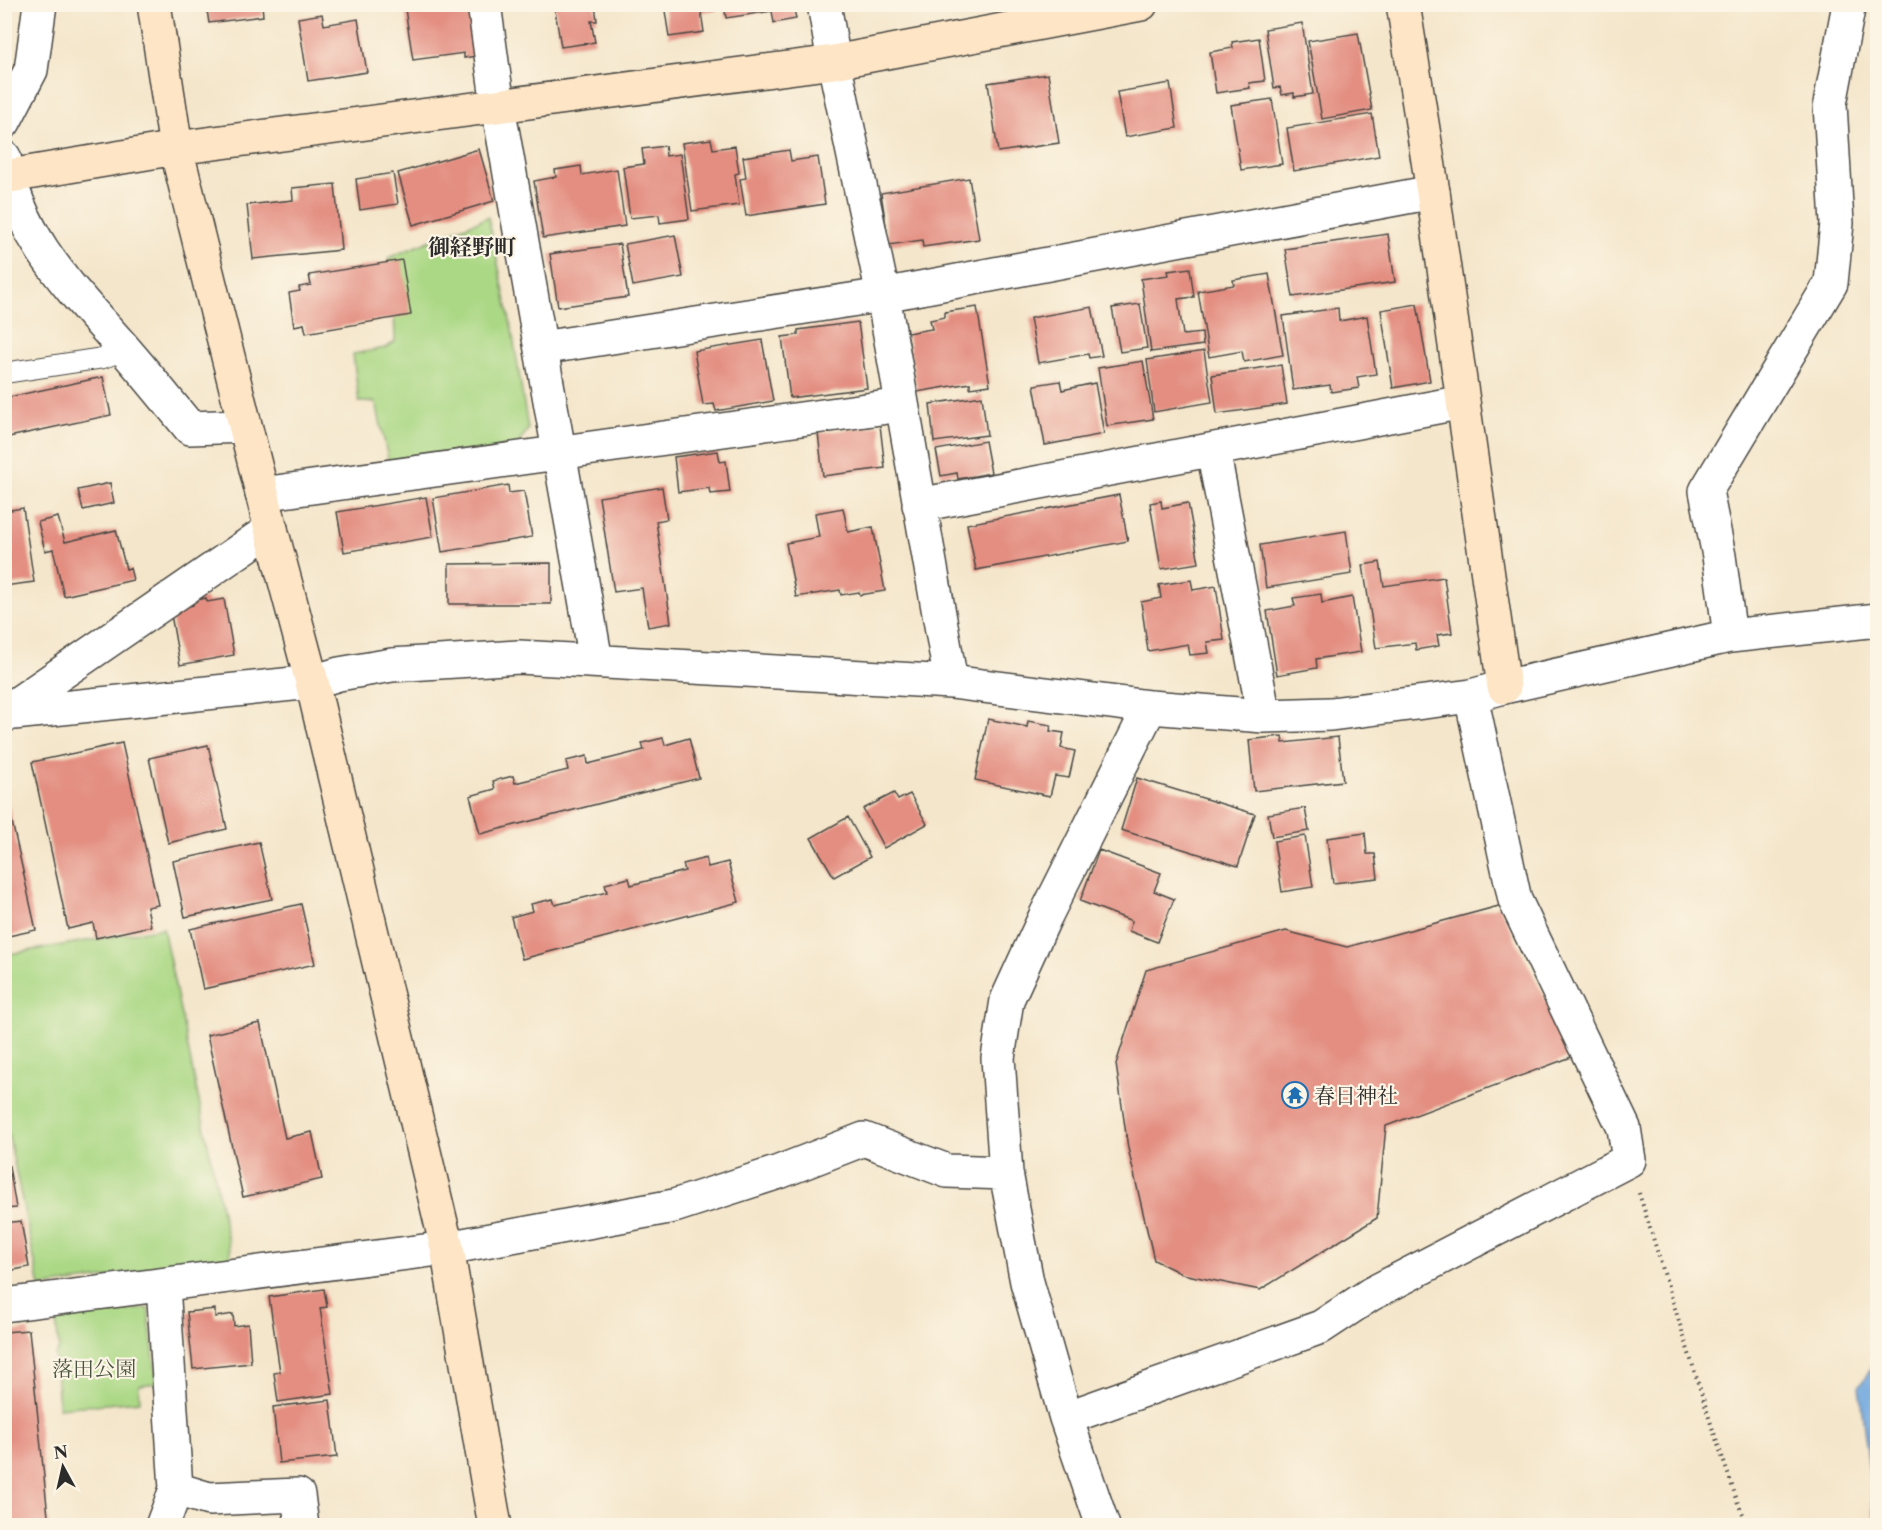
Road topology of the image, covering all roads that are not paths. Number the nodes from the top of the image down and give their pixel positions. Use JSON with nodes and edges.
{"nodes":[{"id":1,"x":40,"y":4,"type":"edge"},
{"id":2,"x":154,"y":4,"type":"edge"},
{"id":3,"x":484,"y":4,"type":"edge"},
{"id":4,"x":824,"y":4,"type":"edge"},
{"id":5,"x":1141,"y":4,"type":"edge"},
{"id":6,"x":1403,"y":4,"type":"edge"},
{"id":7,"x":1849,"y":4,"type":"edge"},
{"id":8,"x":834,"y":62,"type":"junction"},
{"id":9,"x":498,"y":106,"type":"junction"},
{"id":10,"x":4,"y":122,"type":"edge"},
{"id":11,"x":176,"y":148,"type":"junction"},
{"id":12,"x":6,"y":170,"type":"edge"},
{"id":13,"x":1432,"y":192,"type":"junction"},
{"id":14,"x":883,"y":295,"type":"junction"},
{"id":15,"x":541,"y":348,"type":"junction"},
{"id":16,"x":125,"y":350,"type":"junction"},
{"id":17,"x":4,"y":373,"type":"edge"},
{"id":18,"x":1463,"y":402,"type":"junction"},
{"id":19,"x":902,"y":405,"type":"junction"},
{"id":20,"x":245,"y":426,"type":"junction"},
{"id":21,"x":1213,"y":450,"type":"junction"},
{"id":22,"x":559,"y":453,"type":"junction"},
{"id":23,"x":262,"y":494,"type":"junction"},
{"id":24,"x":919,"y":505,"type":"junction"},
{"id":25,"x":270,"y":529,"type":"junction"},
{"id":26,"x":1878,"y":620,"type":"edge"},
{"id":27,"x":1731,"y":636,"type":"junction"},
{"id":28,"x":596,"y":661,"type":"junction"},
{"id":29,"x":312,"y":682,"type":"junction"},
{"id":30,"x":951,"y":682,"type":"junction"},
{"id":31,"x":1504,"y":687,"type":"junction"},
{"id":32,"x":1471,"y":696,"type":"junction"},
{"id":33,"x":1150,"y":707,"type":"junction"},
{"id":34,"x":4,"y":713,"type":"edge"},
{"id":35,"x":1264,"y":716,"type":"junction"},
{"id":36,"x":1006,"y":1173,"type":"junction"},
{"id":37,"x":447,"y":1248,"type":"junction"},
{"id":38,"x":163,"y":1285,"type":"junction"},
{"id":39,"x":4,"y":1305,"type":"edge"},
{"id":40,"x":1066,"y":1418,"type":"junction"},
{"id":41,"x":176,"y":1489,"type":"junction"},
{"id":42,"x":162,"y":1526,"type":"edge"},
{"id":43,"x":302,"y":1526,"type":"edge"},
{"id":44,"x":495,"y":1526,"type":"edge"},
{"id":45,"x":1103,"y":1526,"type":"edge"}],
"edges":[{"from":1,"to":10,"type":"street"},
{"from":2,"to":11,"type":"street"},
{"from":3,"to":9,"type":"street"},
{"from":4,"to":8,"type":"street"},
{"from":5,"to":8,"type":"street"},
{"from":6,"to":13,"type":"street"},
{"from":7,"to":27,"type":"street"},
{"from":8,"to":9,"type":"street"},
{"from":8,"to":14,"type":"street"},
{"from":9,"to":11,"type":"street"},
{"from":9,"to":15,"type":"street"},
{"from":11,"to":12,"type":"street"},
{"from":11,"to":20,"type":"street"},
{"from":12,"to":16,"type":"street"},
{"from":13,"to":14,"type":"street"},
{"from":13,"to":18,"type":"street"},
{"from":14,"to":15,"type":"street"},
{"from":14,"to":19,"type":"street"},
{"from":15,"to":22,"type":"street"},
{"from":16,"to":17,"type":"lane"},
{"from":16,"to":20,"type":"street"},
{"from":18,"to":21,"type":"street"},
{"from":18,"to":31,"type":"street"},
{"from":19,"to":22,"type":"street"},
{"from":19,"to":24,"type":"street"},
{"from":20,"to":23,"type":"street"},
{"from":21,"to":24,"type":"street"},
{"from":21,"to":35,"type":"street"},
{"from":22,"to":23,"type":"street"},
{"from":22,"to":28,"type":"street"},
{"from":23,"to":25,"type":"street"},
{"from":24,"to":30,"type":"street"},
{"from":25,"to":29,"type":"street"},
{"from":25,"to":34,"type":"street"},
{"from":26,"to":27,"type":"street"},
{"from":27,"to":31,"type":"street"},
{"from":28,"to":29,"type":"street"},
{"from":28,"to":30,"type":"street"},
{"from":29,"to":34,"type":"street"},
{"from":29,"to":37,"type":"street"},
{"from":30,"to":33,"type":"street"},
{"from":31,"to":32,"type":"street"},
{"from":32,"to":35,"type":"street"},
{"from":32,"to":40,"type":"street"},
{"from":33,"to":35,"type":"street"},
{"from":33,"to":36,"type":"street"},
{"from":36,"to":37,"type":"street"},
{"from":36,"to":40,"type":"street"},
{"from":37,"to":38,"type":"street"},
{"from":37,"to":44,"type":"street"},
{"from":38,"to":39,"type":"street"},
{"from":38,"to":41,"type":"street"},
{"from":40,"to":45,"type":"street"},
{"from":41,"to":42,"type":"street"},
{"from":41,"to":43,"type":"street"}]}
